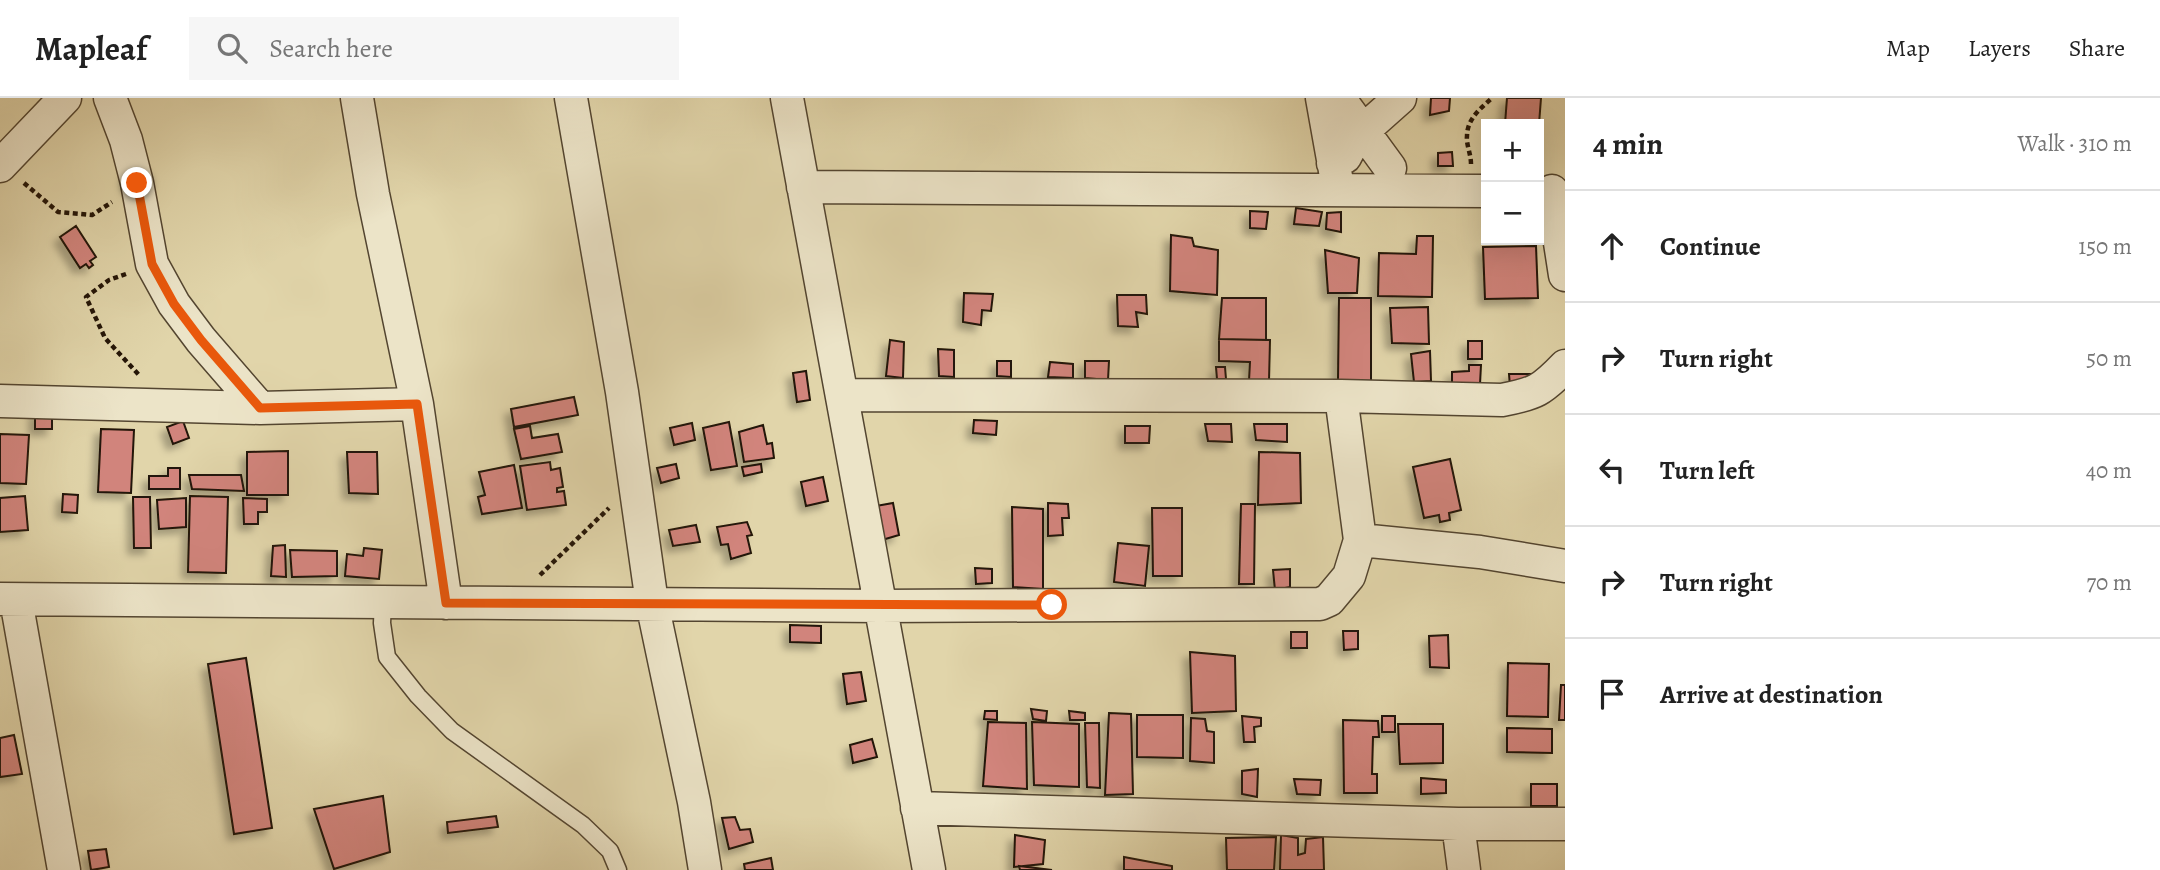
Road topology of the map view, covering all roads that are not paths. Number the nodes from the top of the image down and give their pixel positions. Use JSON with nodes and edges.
{"nodes":[{"id":1,"x":65,"y":98,"type":"edge"},
{"id":2,"x":110,"y":98,"type":"edge"},
{"id":3,"x":357,"y":98,"type":"edge"},
{"id":4,"x":571,"y":98,"type":"edge"},
{"id":5,"x":787,"y":98,"type":"edge"},
{"id":6,"x":1322,"y":98,"type":"edge"},
{"id":7,"x":1339,"y":98,"type":"edge"},
{"id":8,"x":1399,"y":98,"type":"edge"},
{"id":9,"x":1363,"y":131,"type":"junction"},
{"id":10,"x":1,"y":164,"type":"edge"},
{"id":11,"x":1390,"y":168,"type":"dead end"},
{"id":12,"x":1336,"y":176,"type":"junction"},
{"id":13,"x":803,"y":187,"type":"junction"},
{"id":14,"x":1478,"y":191,"type":"edge"},
{"id":15,"x":1552,"y":191,"type":"edge"},
{"id":16,"x":1565,"y":275,"type":"edge"},
{"id":17,"x":1565,"y":366,"type":"edge"},
{"id":18,"x":842,"y":395,"type":"junction"},
{"id":19,"x":1341,"y":396,"type":"junction"},
{"id":20,"x":0,"y":401,"type":"edge"},
{"id":21,"x":417,"y":404,"type":"junction"},
{"id":22,"x":260,"y":408,"type":"junction"},
{"id":23,"x":1360,"y":540,"type":"junction"},
{"id":24,"x":1565,"y":566,"type":"edge"},
{"id":25,"x":8,"y":599,"type":"edge"},
{"id":26,"x":383,"y":602,"type":"junction"},
{"id":27,"x":446,"y":603,"type":"junction"},
{"id":28,"x":652,"y":603,"type":"junction"},
{"id":29,"x":879,"y":606,"type":"junction"},
{"id":30,"x":918,"y":808,"type":"junction"},
{"id":31,"x":1458,"y":824,"type":"junction"},
{"id":32,"x":1565,"y":824,"type":"edge"},
{"id":33,"x":64,"y":870,"type":"edge"},
{"id":34,"x":618,"y":870,"type":"edge"},
{"id":35,"x":705,"y":870,"type":"edge"},
{"id":36,"x":929,"y":870,"type":"edge"},
{"id":37,"x":1464,"y":870,"type":"edge"}],
"edges":[{"from":1,"to":10,"type":"street"},
{"from":2,"to":22,"type":"street"},
{"from":3,"to":21,"type":"street"},
{"from":4,"to":28,"type":"street"},
{"from":5,"to":13,"type":"street"},
{"from":6,"to":12,"type":"street"},
{"from":7,"to":9,"type":"street"},
{"from":8,"to":9,"type":"street"},
{"from":9,"to":11,"type":"street"},
{"from":9,"to":12,"type":"street"},
{"from":12,"to":13,"type":"street"},
{"from":12,"to":14,"type":"street"},
{"from":13,"to":18,"type":"street"},
{"from":15,"to":16,"type":"street"},
{"from":17,"to":19,"type":"street"},
{"from":18,"to":19,"type":"street"},
{"from":18,"to":29,"type":"street"},
{"from":19,"to":23,"type":"street"},
{"from":20,"to":22,"type":"street"},
{"from":21,"to":22,"type":"street"},
{"from":21,"to":27,"type":"street"},
{"from":23,"to":24,"type":"street"},
{"from":23,"to":29,"type":"street"},
{"from":25,"to":26,"type":"street"},
{"from":25,"to":33,"type":"street"},
{"from":26,"to":27,"type":"street"},
{"from":26,"to":34,"type":"lane"},
{"from":27,"to":28,"type":"street"},
{"from":28,"to":29,"type":"street"},
{"from":28,"to":35,"type":"street"},
{"from":29,"to":30,"type":"street"},
{"from":30,"to":31,"type":"street"},
{"from":30,"to":36,"type":"street"},
{"from":31,"to":32,"type":"street"},
{"from":31,"to":37,"type":"street"}]}
